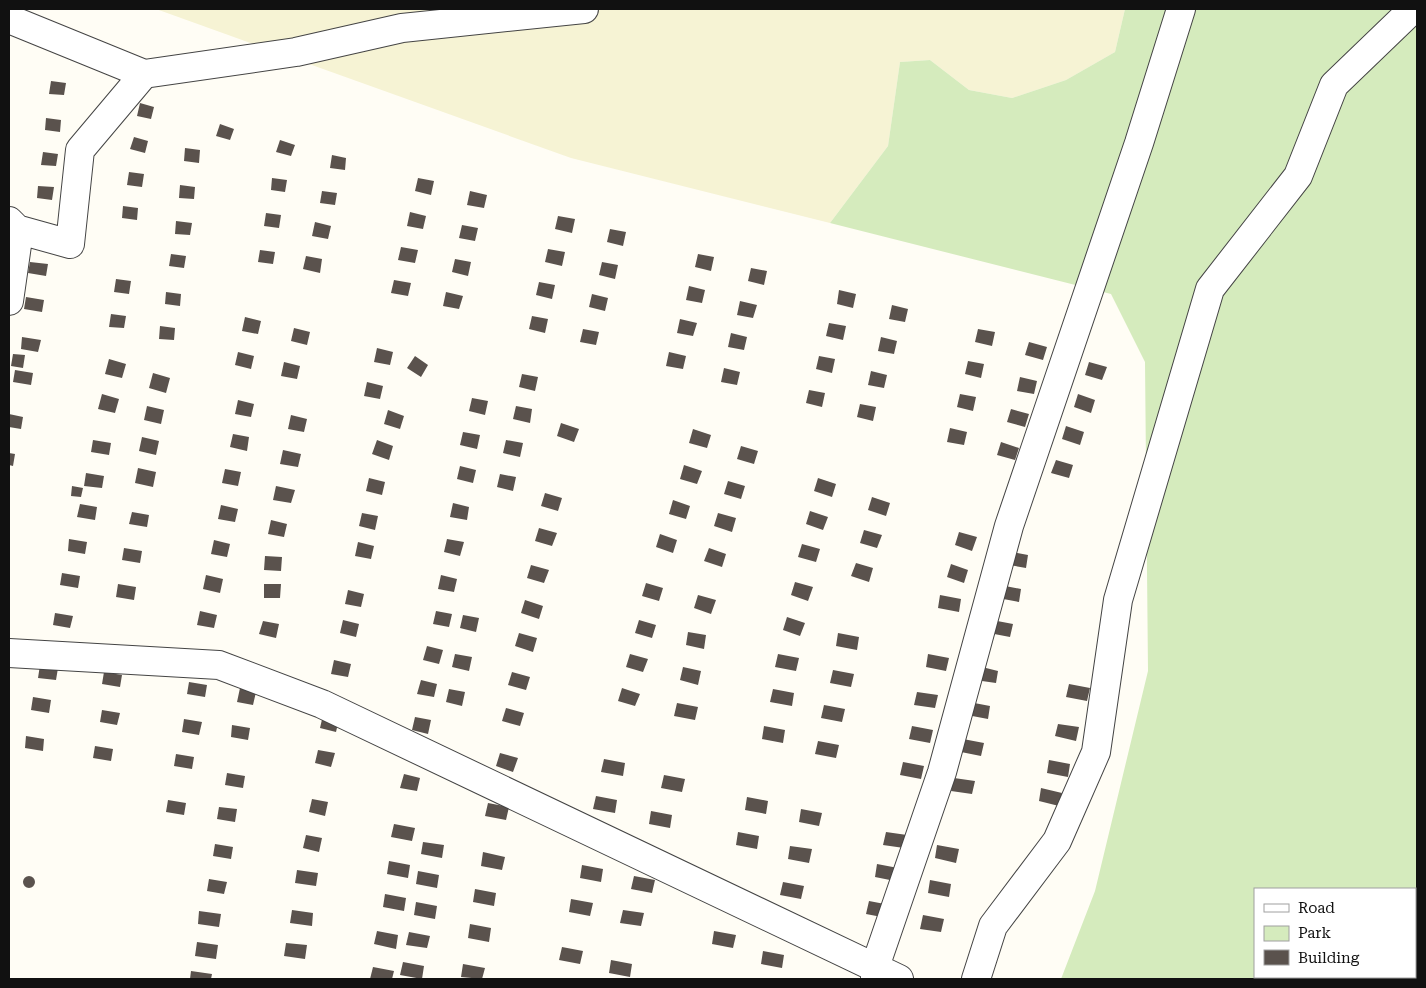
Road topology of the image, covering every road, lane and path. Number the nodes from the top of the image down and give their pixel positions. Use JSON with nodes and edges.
{"nodes":[{"id":1,"x":584,"y":9,"type":"edge"},
{"id":2,"x":1181,"y":9,"type":"edge"},
{"id":3,"x":1413,"y":9,"type":"edge"},
{"id":4,"x":9,"y":19,"type":"edge"},
{"id":5,"x":144,"y":74,"type":"junction"},
{"id":6,"x":12,"y":227,"type":"edge"},
{"id":7,"x":9,"y":301,"type":"edge"},
{"id":8,"x":9,"y":653,"type":"edge"},
{"id":9,"x":875,"y":973,"type":"edge"},
{"id":10,"x":899,"y":979,"type":"edge"},
{"id":11,"x":976,"y":979,"type":"edge"}],
"edges":[{"from":1,"to":5,"type":"street"},
{"from":2,"to":9,"type":"street"},
{"from":3,"to":11,"type":"street"},
{"from":4,"to":5,"type":"street"},
{"from":5,"to":6,"type":"street"},
{"from":6,"to":7,"type":"street"},
{"from":8,"to":9,"type":"street"},
{"from":9,"to":10,"type":"street"}]}
